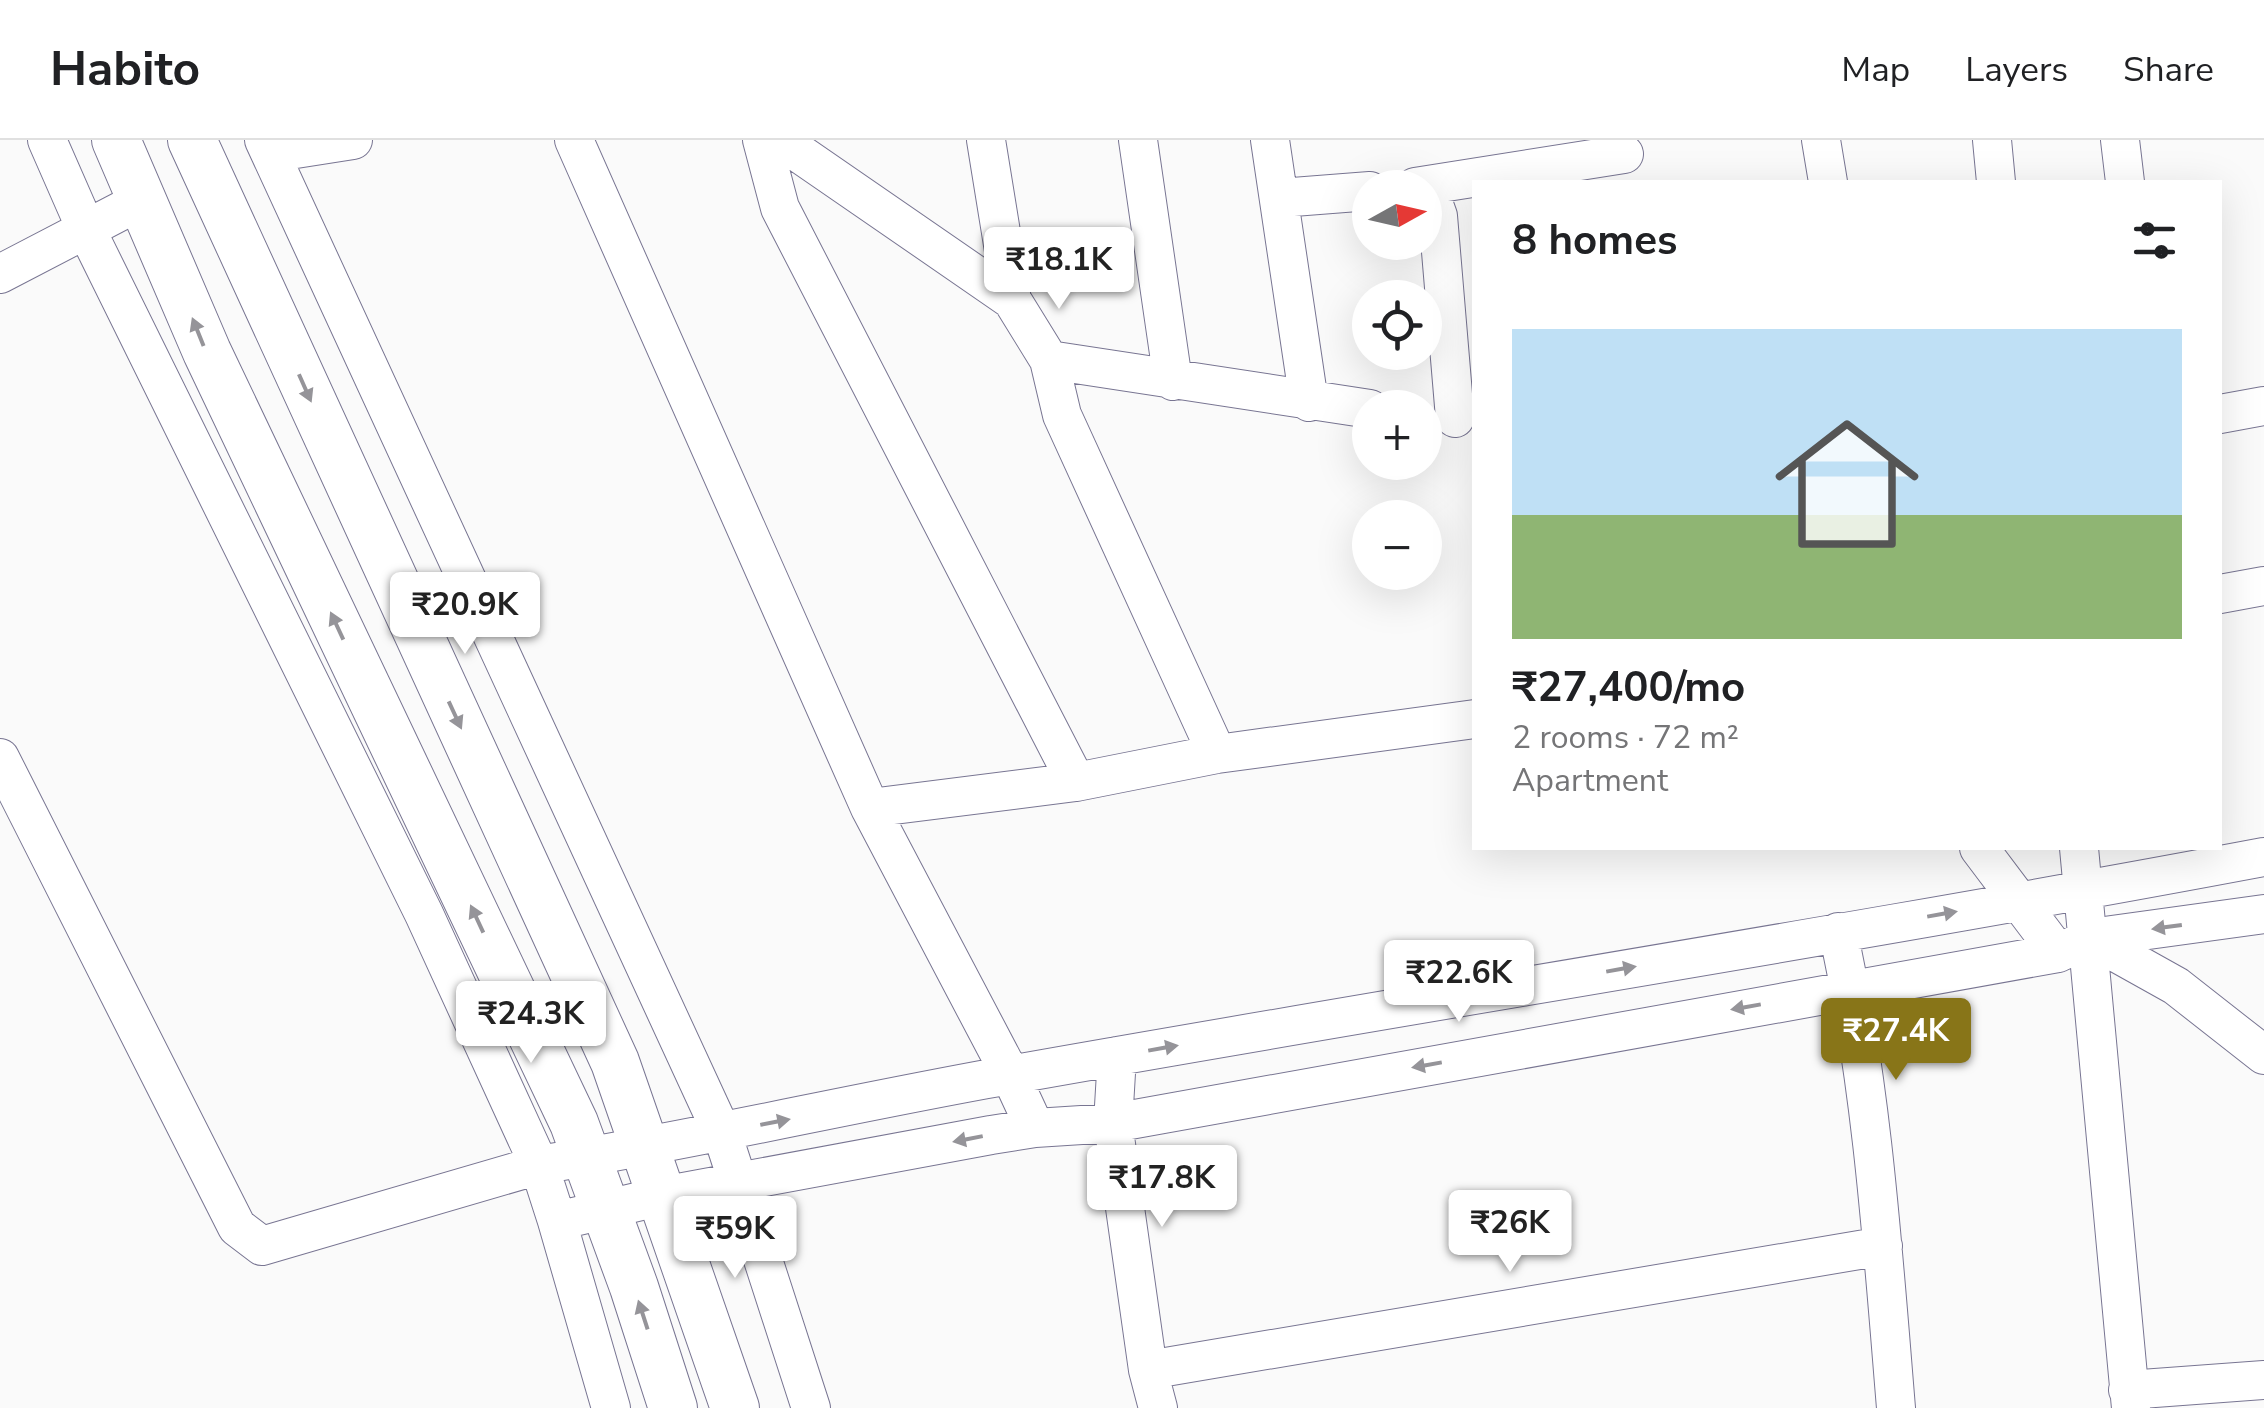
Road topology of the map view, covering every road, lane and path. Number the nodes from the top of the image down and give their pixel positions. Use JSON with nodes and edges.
{"nodes":[{"id":1,"x":47,"y":140,"type":"edge"},
{"id":2,"x":116,"y":140,"type":"edge"},
{"id":3,"x":192,"y":140,"type":"edge"},
{"id":4,"x":353,"y":140,"type":"edge"},
{"id":5,"x":574,"y":140,"type":"edge"},
{"id":6,"x":762,"y":140,"type":"edge"},
{"id":7,"x":780,"y":140,"type":"edge"},
{"id":8,"x":986,"y":140,"type":"edge"},
{"id":9,"x":1138,"y":140,"type":"edge"},
{"id":10,"x":1270,"y":140,"type":"edge"},
{"id":11,"x":1822,"y":140,"type":"edge"},
{"id":12,"x":1992,"y":140,"type":"edge"},
{"id":13,"x":2120,"y":140,"type":"edge"},
{"id":14,"x":268,"y":146,"type":"edge"},
{"id":15,"x":1625,"y":159,"type":"edge"},
{"id":16,"x":1828,"y":180,"type":"edge"},
{"id":17,"x":1996,"y":180,"type":"edge"},
{"id":18,"x":2125,"y":180,"type":"edge"},
{"id":19,"x":1442,"y":183,"type":"edge"},
{"id":20,"x":1352,"y":192,"type":"edge"},
{"id":21,"x":1280,"y":198,"type":"junction"},
{"id":22,"x":144,"y":199,"type":"junction"},
{"id":23,"x":86,"y":229,"type":"junction"},
{"id":24,"x":1441,"y":260,"type":"edge"},
{"id":25,"x":0,"y":274,"type":"edge"},
{"id":26,"x":1012,"y":300,"type":"junction"},
{"id":27,"x":1049,"y":360,"type":"junction"},
{"id":28,"x":1174,"y":381,"type":"junction"},
{"id":29,"x":1309,"y":402,"type":"junction"},
{"id":30,"x":1352,"y":406,"type":"edge"},
{"id":31,"x":2264,"y":406,"type":"edge"},
{"id":32,"x":2222,"y":414,"type":"edge"},
{"id":33,"x":1452,"y":420,"type":"edge"},
{"id":34,"x":2264,"y":586,"type":"edge"},
{"id":35,"x":2222,"y":594,"type":"edge"},
{"id":36,"x":1472,"y":719,"type":"edge"},
{"id":37,"x":1217,"y":754,"type":"junction"},
{"id":38,"x":0,"y":758,"type":"edge"},
{"id":39,"x":1076,"y":782,"type":"junction"},
{"id":40,"x":870,"y":808,"type":"junction"},
{"id":41,"x":1981,"y":850,"type":"edge"},
{"id":42,"x":2080,"y":850,"type":"edge"},
{"id":43,"x":2264,"y":857,"type":"edge"},
{"id":44,"x":2083,"y":891,"type":"junction"},
{"id":45,"x":2019,"y":900,"type":"junction"},
{"id":46,"x":2264,"y":914,"type":"edge"},
{"id":47,"x":1838,"y":932,"type":"junction"},
{"id":48,"x":2074,"y":945,"type":"junction"},
{"id":49,"x":1850,"y":988,"type":"junction"},
{"id":50,"x":2264,"y":1054,"type":"edge"},
{"id":51,"x":1118,"y":1056,"type":"junction"},
{"id":52,"x":1010,"y":1074,"type":"junction"},
{"id":53,"x":1113,"y":1123,"type":"junction"},
{"id":54,"x":1035,"y":1128,"type":"junction"},
{"id":55,"x":722,"y":1133,"type":"junction"},
{"id":56,"x":645,"y":1147,"type":"junction"},
{"id":57,"x":586,"y":1157,"type":"junction"},
{"id":58,"x":539,"y":1165,"type":"junction"},
{"id":59,"x":739,"y":1182,"type":"junction"},
{"id":60,"x":662,"y":1196,"type":"junction"},
{"id":61,"x":606,"y":1210,"type":"junction"},
{"id":62,"x":557,"y":1221,"type":"junction"},
{"id":63,"x":1883,"y":1246,"type":"junction"},
{"id":64,"x":1148,"y":1370,"type":"junction"},
{"id":65,"x":2264,"y":1380,"type":"edge"},
{"id":66,"x":2129,"y":1399,"type":"edge"},
{"id":67,"x":611,"y":1408,"type":"edge"},
{"id":68,"x":673,"y":1408,"type":"edge"},
{"id":69,"x":735,"y":1408,"type":"edge"},
{"id":70,"x":811,"y":1408,"type":"edge"},
{"id":71,"x":1158,"y":1408,"type":"edge"},
{"id":72,"x":1896,"y":1408,"type":"edge"}],
"edges":[{"from":1,"to":23,"type":"street"},
{"from":2,"to":22,"type":"street"},
{"from":3,"to":56,"type":"street","one_way":true},
{"from":4,"to":14,"type":"street"},
{"from":5,"to":40,"type":"street"},
{"from":6,"to":39,"type":"street"},
{"from":7,"to":26,"type":"street"},
{"from":8,"to":26,"type":"street"},
{"from":9,"to":28,"type":"street"},
{"from":10,"to":21,"type":"street"},
{"from":11,"to":16,"type":"street"},
{"from":12,"to":17,"type":"street"},
{"from":13,"to":18,"type":"street"},
{"from":14,"to":55,"type":"street"},
{"from":15,"to":19,"type":"street"},
{"from":20,"to":21,"type":"street"},
{"from":21,"to":29,"type":"street"},
{"from":22,"to":23,"type":"street"},
{"from":57,"to":22,"type":"street","one_way":true},
{"from":23,"to":25,"type":"street"},
{"from":23,"to":58,"type":"street"},
{"from":24,"to":33,"type":"street"},
{"from":26,"to":27,"type":"street"},
{"from":27,"to":28,"type":"street"},
{"from":27,"to":37,"type":"street"},
{"from":28,"to":29,"type":"street"},
{"from":29,"to":30,"type":"street"},
{"from":31,"to":32,"type":"street"},
{"from":34,"to":35,"type":"street"},
{"from":36,"to":37,"type":"street"},
{"from":37,"to":39,"type":"street"},
{"from":38,"to":58,"type":"street"},
{"from":39,"to":40,"type":"street"},
{"from":40,"to":52,"type":"street"},
{"from":41,"to":45,"type":"street"},
{"from":42,"to":44,"type":"street"},
{"from":43,"to":44,"type":"street"},
{"from":44,"to":45,"type":"street"},
{"from":44,"to":48,"type":"street"},
{"from":47,"to":45,"type":"street","one_way":true},
{"from":45,"to":48,"type":"street"},
{"from":46,"to":48,"type":"street","one_way":true},
{"from":47,"to":49,"type":"street"},
{"from":51,"to":47,"type":"street","one_way":true},
{"from":48,"to":49,"type":"street"},
{"from":48,"to":50,"type":"street"},
{"from":48,"to":66,"type":"street"},
{"from":49,"to":53,"type":"street","one_way":true},
{"from":49,"to":63,"type":"street"},
{"from":51,"to":52,"type":"street"},
{"from":51,"to":53,"type":"street"},
{"from":52,"to":54,"type":"street"},
{"from":55,"to":52,"type":"street","one_way":true},
{"from":53,"to":54,"type":"street"},
{"from":53,"to":64,"type":"street"},
{"from":54,"to":59,"type":"street","one_way":true},
{"from":55,"to":56,"type":"street"},
{"from":55,"to":59,"type":"street"},
{"from":56,"to":57,"type":"street"},
{"from":56,"to":60,"type":"street"},
{"from":57,"to":58,"type":"street"},
{"from":57,"to":61,"type":"street"},
{"from":58,"to":62,"type":"street"},
{"from":59,"to":60,"type":"street"},
{"from":59,"to":70,"type":"street"},
{"from":60,"to":61,"type":"street"},
{"from":60,"to":69,"type":"street"},
{"from":61,"to":62,"type":"street"},
{"from":68,"to":61,"type":"street","one_way":true},
{"from":62,"to":67,"type":"street"},
{"from":63,"to":64,"type":"street"},
{"from":63,"to":72,"type":"street"},
{"from":64,"to":71,"type":"street"},
{"from":65,"to":66,"type":"street"}]}
